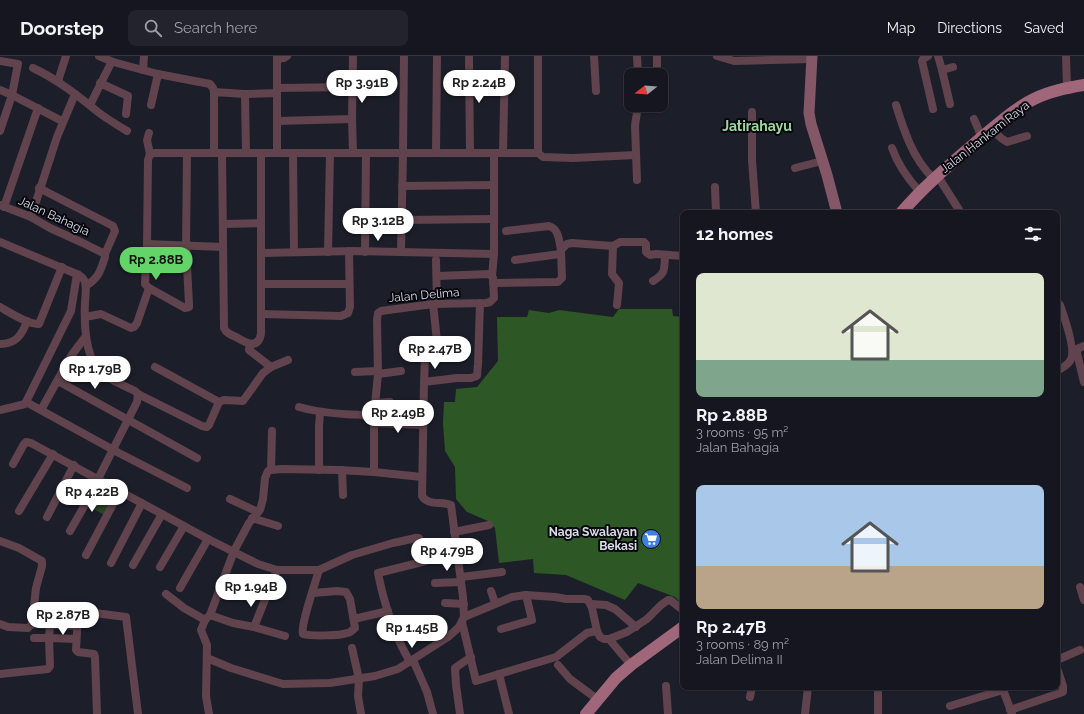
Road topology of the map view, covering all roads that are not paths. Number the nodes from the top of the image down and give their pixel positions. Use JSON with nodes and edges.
{"nodes":[{"id":1,"x":66,"y":56,"type":"edge"},
{"id":2,"x":99,"y":56,"type":"edge"},
{"id":3,"x":144,"y":56,"type":"edge"},
{"id":4,"x":287,"y":56,"type":"edge"},
{"id":5,"x":353,"y":56,"type":"edge"},
{"id":6,"x":404,"y":56,"type":"edge"},
{"id":7,"x":436,"y":56,"type":"edge"},
{"id":8,"x":469,"y":56,"type":"edge"},
{"id":9,"x":505,"y":56,"type":"edge"},
{"id":10,"x":538,"y":56,"type":"edge"},
{"id":11,"x":594,"y":56,"type":"edge"},
{"id":12,"x":637,"y":56,"type":"edge"},
{"id":13,"x":657,"y":56,"type":"edge"},
{"id":14,"x":717,"y":56,"type":"edge"},
{"id":15,"x":928,"y":56,"type":"edge"},
{"id":16,"x":938,"y":56,"type":"edge"},
{"id":17,"x":1066,"y":56,"type":"edge"},
{"id":18,"x":812,"y":57,"type":"edge"},
{"id":19,"x":277,"y":58,"type":"edge"},
{"id":20,"x":754,"y":58,"type":"edge"},
{"id":21,"x":0,"y":61,"type":"edge"},
{"id":22,"x":112,"y":62,"type":"junction"},
{"id":23,"x":953,"y":67,"type":"dead end"},
{"id":24,"x":33,"y":68,"type":"dead end"},
{"id":25,"x":638,"y":68,"type":"edge"},
{"id":26,"x":657,"y":68,"type":"edge"},
{"id":27,"x":142,"y":70,"type":"junction"},
{"id":28,"x":942,"y":70,"type":"junction"},
{"id":29,"x":158,"y":74,"type":"junction"},
{"id":30,"x":58,"y":81,"type":"junction"},
{"id":31,"x":100,"y":83,"type":"junction"},
{"id":32,"x":1084,"y":85,"type":"edge"},
{"id":33,"x":352,"y":87,"type":"junction"},
{"id":34,"x":1067,"y":88,"type":"junction"},
{"id":35,"x":0,"y":90,"type":"edge"},
{"id":36,"x":277,"y":91,"type":"junction"},
{"id":37,"x":596,"y":91,"type":"dead end"},
{"id":38,"x":214,"y":92,"type":"junction"},
{"id":39,"x":75,"y":94,"type":"junction"},
{"id":40,"x":245,"y":94,"type":"junction"},
{"id":41,"x":12,"y":95,"type":"junction"},
{"id":42,"x":90,"y":104,"type":"junction"},
{"id":43,"x":950,"y":104,"type":"dead end"},
{"id":44,"x":151,"y":105,"type":"dead end"},
{"id":45,"x":896,"y":105,"type":"dead end"},
{"id":46,"x":38,"y":108,"type":"junction"},
{"id":47,"x":933,"y":109,"type":"dead end"},
{"id":48,"x":637,"y":112,"type":"edge"},
{"id":49,"x":752,"y":112,"type":"dead end"},
{"id":50,"x":126,"y":114,"type":"dead end"},
{"id":51,"x":352,"y":119,"type":"junction"},
{"id":52,"x":974,"y":119,"type":"dead end"},
{"id":53,"x":60,"y":120,"type":"dead end"},
{"id":54,"x":277,"y":121,"type":"junction"},
{"id":55,"x":992,"y":129,"type":"junction"},
{"id":56,"x":0,"y":131,"type":"edge"},
{"id":57,"x":127,"y":131,"type":"dead end"},
{"id":58,"x":149,"y":133,"type":"dead end"},
{"id":59,"x":1027,"y":136,"type":"dead end"},
{"id":60,"x":982,"y":138,"type":"junction"},
{"id":61,"x":892,"y":148,"type":"dead end"},
{"id":62,"x":187,"y":153,"type":"junction"},
{"id":63,"x":218,"y":153,"type":"junction"},
{"id":64,"x":246,"y":153,"type":"junction"},
{"id":65,"x":261,"y":153,"type":"junction"},
{"id":66,"x":277,"y":153,"type":"junction"},
{"id":67,"x":294,"y":153,"type":"junction"},
{"id":68,"x":330,"y":153,"type":"junction"},
{"id":69,"x":353,"y":153,"type":"junction"},
{"id":70,"x":366,"y":153,"type":"junction"},
{"id":71,"x":403,"y":153,"type":"junction"},
{"id":72,"x":436,"y":153,"type":"junction"},
{"id":73,"x":470,"y":153,"type":"junction"},
{"id":74,"x":494,"y":153,"type":"junction"},
{"id":75,"x":503,"y":153,"type":"junction"},
{"id":76,"x":538,"y":153,"type":"junction"},
{"id":77,"x":150,"y":154,"type":"junction"},
{"id":78,"x":636,"y":154,"type":"junction"},
{"id":79,"x":822,"y":161,"type":"junction"},
{"id":80,"x":795,"y":168,"type":"dead end"},
{"id":81,"x":935,"y":177,"type":"junction"},
{"id":82,"x":637,"y":180,"type":"dead end"},
{"id":83,"x":402,"y":186,"type":"junction"},
{"id":84,"x":494,"y":186,"type":"junction"},
{"id":85,"x":715,"y":187,"type":"dead end"},
{"id":86,"x":40,"y":188,"type":"junction"},
{"id":87,"x":920,"y":192,"type":"junction"},
{"id":88,"x":2,"y":206,"type":"edge"},
{"id":89,"x":716,"y":210,"type":"edge"},
{"id":90,"x":756,"y":210,"type":"edge"},
{"id":91,"x":836,"y":210,"type":"edge"},
{"id":92,"x":905,"y":210,"type":"edge"},
{"id":93,"x":959,"y":210,"type":"edge"},
{"id":94,"x":31,"y":217,"type":"junction"},
{"id":95,"x":494,"y":219,"type":"junction"},
{"id":96,"x":402,"y":220,"type":"junction"},
{"id":97,"x":261,"y":223,"type":"junction"},
{"id":98,"x":224,"y":224,"type":"junction"},
{"id":99,"x":506,"y":231,"type":"dead end"},
{"id":100,"x":0,"y":242,"type":"edge"},
{"id":101,"x":147,"y":244,"type":"junction"},
{"id":102,"x":186,"y":246,"type":"junction"},
{"id":103,"x":223,"y":246,"type":"junction"},
{"id":104,"x":613,"y":246,"type":"junction"},
{"id":105,"x":349,"y":251,"type":"junction"},
{"id":106,"x":294,"y":252,"type":"junction"},
{"id":107,"x":328,"y":252,"type":"junction"},
{"id":108,"x":365,"y":252,"type":"junction"},
{"id":109,"x":401,"y":252,"type":"junction"},
{"id":110,"x":561,"y":252,"type":"junction"},
{"id":111,"x":262,"y":253,"type":"junction"},
{"id":112,"x":105,"y":254,"type":"junction"},
{"id":113,"x":494,"y":254,"type":"junction"},
{"id":114,"x":666,"y":256,"type":"junction"},
{"id":115,"x":680,"y":256,"type":"edge"},
{"id":116,"x":436,"y":260,"type":"dead end"},
{"id":117,"x":515,"y":260,"type":"dead end"},
{"id":118,"x":62,"y":267,"type":"junction"},
{"id":119,"x":77,"y":274,"type":"junction"},
{"id":120,"x":437,"y":276,"type":"junction"},
{"id":121,"x":493,"y":279,"type":"junction"},
{"id":122,"x":654,"y":281,"type":"dead end"},
{"id":123,"x":261,"y":284,"type":"junction"},
{"id":124,"x":349,"y":284,"type":"junction"},
{"id":125,"x":86,"y":286,"type":"junction"},
{"id":126,"x":149,"y":288,"type":"junction"},
{"id":127,"x":480,"y":303,"type":"junction"},
{"id":128,"x":435,"y":304,"type":"junction"},
{"id":129,"x":617,"y":305,"type":"dead end"},
{"id":130,"x":0,"y":307,"type":"edge"},
{"id":131,"x":1060,"y":308,"type":"edge"},
{"id":132,"x":261,"y":314,"type":"junction"},
{"id":133,"x":85,"y":317,"type":"junction"},
{"id":134,"x":27,"y":321,"type":"junction"},
{"id":135,"x":86,"y":336,"type":"junction"},
{"id":136,"x":0,"y":344,"type":"edge"},
{"id":137,"x":251,"y":345,"type":"junction"},
{"id":138,"x":1078,"y":348,"type":"edge"},
{"id":139,"x":438,"y":350,"type":"dead end"},
{"id":140,"x":425,"y":358,"type":"dead end"},
{"id":141,"x":288,"y":360,"type":"dead end"},
{"id":142,"x":155,"y":367,"type":"dead end"},
{"id":143,"x":272,"y":367,"type":"junction"},
{"id":144,"x":1060,"y":369,"type":"edge"},
{"id":145,"x":401,"y":371,"type":"dead end"},
{"id":146,"x":355,"y":372,"type":"dead end"},
{"id":147,"x":377,"y":373,"type":"junction"},
{"id":148,"x":58,"y":381,"type":"junction"},
{"id":149,"x":424,"y":382,"type":"junction"},
{"id":150,"x":1084,"y":382,"type":"edge"},
{"id":151,"x":138,"y":394,"type":"junction"},
{"id":152,"x":26,"y":402,"type":"junction"},
{"id":153,"x":219,"y":402,"type":"junction"},
{"id":154,"x":390,"y":402,"type":"dead end"},
{"id":155,"x":375,"y":403,"type":"junction"},
{"id":156,"x":299,"y":407,"type":"dead end"},
{"id":157,"x":0,"y":410,"type":"edge"},
{"id":158,"x":41,"y":410,"type":"junction"},
{"id":159,"x":320,"y":412,"type":"junction"},
{"id":160,"x":374,"y":419,"type":"junction"},
{"id":161,"x":128,"y":421,"type":"junction"},
{"id":162,"x":423,"y":424,"type":"junction"},
{"id":163,"x":272,"y":431,"type":"dead end"},
{"id":164,"x":113,"y":450,"type":"junction"},
{"id":165,"x":52,"y":454,"type":"junction"},
{"id":166,"x":197,"y":458,"type":"dead end"},
{"id":167,"x":13,"y":464,"type":"dead end"},
{"id":168,"x":74,"y":465,"type":"junction"},
{"id":169,"x":271,"y":470,"type":"junction"},
{"id":170,"x":319,"y":470,"type":"junction"},
{"id":171,"x":342,"y":470,"type":"junction"},
{"id":172,"x":374,"y":472,"type":"junction"},
{"id":173,"x":422,"y":477,"type":"junction"},
{"id":174,"x":99,"y":479,"type":"junction"},
{"id":175,"x":187,"y":488,"type":"dead end"},
{"id":176,"x":120,"y":491,"type":"junction"},
{"id":177,"x":343,"y":495,"type":"dead end"},
{"id":178,"x":230,"y":499,"type":"dead end"},
{"id":179,"x":142,"y":503,"type":"junction"},
{"id":180,"x":19,"y":511,"type":"dead end"},
{"id":181,"x":162,"y":514,"type":"junction"},
{"id":182,"x":255,"y":515,"type":"junction"},
{"id":183,"x":46,"y":516,"type":"dead end"},
{"id":184,"x":489,"y":525,"type":"dead end"},
{"id":185,"x":184,"y":526,"type":"junction"},
{"id":186,"x":278,"y":526,"type":"dead end"},
{"id":187,"x":70,"y":531,"type":"dead end"},
{"id":188,"x":454,"y":532,"type":"junction"},
{"id":189,"x":208,"y":539,"type":"junction"},
{"id":190,"x":0,"y":541,"type":"edge"},
{"id":191,"x":234,"y":551,"type":"junction"},
{"id":192,"x":86,"y":555,"type":"dead end"},
{"id":193,"x":111,"y":562,"type":"dead end"},
{"id":194,"x":133,"y":565,"type":"dead end"},
{"id":195,"x":160,"y":567,"type":"dead end"},
{"id":196,"x":277,"y":570,"type":"junction"},
{"id":197,"x":319,"y":570,"type":"junction"},
{"id":198,"x":502,"y":572,"type":"dead end"},
{"id":199,"x":461,"y":579,"type":"junction"},
{"id":200,"x":434,"y":583,"type":"dead end"},
{"id":201,"x":1080,"y":587,"type":"dead end"},
{"id":202,"x":180,"y":588,"type":"dead end"},
{"id":203,"x":490,"y":591,"type":"dead end"},
{"id":204,"x":313,"y":593,"type":"junction"},
{"id":205,"x":166,"y":594,"type":"dead end"},
{"id":206,"x":526,"y":595,"type":"junction"},
{"id":207,"x":1084,"y":600,"type":"edge"},
{"id":208,"x":445,"y":603,"type":"dead end"},
{"id":209,"x":495,"y":603,"type":"junction"},
{"id":210,"x":464,"y":604,"type":"junction"},
{"id":211,"x":591,"y":604,"type":"junction"},
{"id":212,"x":680,"y":608,"type":"edge"},
{"id":213,"x":388,"y":611,"type":"junction"},
{"id":214,"x":207,"y":617,"type":"junction"},
{"id":215,"x":354,"y":619,"type":"junction"},
{"id":216,"x":463,"y":620,"type":"junction"},
{"id":217,"x":0,"y":624,"type":"edge"},
{"id":218,"x":32,"y":624,"type":"junction"},
{"id":219,"x":50,"y":625,"type":"junction"},
{"id":220,"x":77,"y":626,"type":"junction"},
{"id":221,"x":254,"y":627,"type":"junction"},
{"id":222,"x":636,"y":627,"type":"junction"},
{"id":223,"x":501,"y":629,"type":"dead end"},
{"id":224,"x":680,"y":629,"type":"edge"},
{"id":225,"x":597,"y":631,"type":"junction"},
{"id":226,"x":285,"y":636,"type":"dead end"},
{"id":227,"x":34,"y":638,"type":"dead end"},
{"id":228,"x":50,"y":638,"type":"junction"},
{"id":229,"x":76,"y":639,"type":"junction"},
{"id":230,"x":611,"y":641,"type":"junction"},
{"id":231,"x":352,"y":648,"type":"dead end"},
{"id":232,"x":1080,"y":650,"type":"dead end"},
{"id":233,"x":471,"y":657,"type":"junction"},
{"id":234,"x":207,"y":658,"type":"junction"},
{"id":235,"x":1060,"y":659,"type":"edge"},
{"id":236,"x":411,"y":661,"type":"junction"},
{"id":237,"x":558,"y":665,"type":"dead end"},
{"id":238,"x":631,"y":665,"type":"junction"},
{"id":239,"x":0,"y":674,"type":"edge"},
{"id":240,"x":499,"y":674,"type":"junction"},
{"id":241,"x":1060,"y":677,"type":"edge"},
{"id":242,"x":359,"y":679,"type":"junction"},
{"id":243,"x":666,"y":686,"type":"dead end"},
{"id":244,"x":751,"y":690,"type":"edge"},
{"id":245,"x":808,"y":690,"type":"edge"},
{"id":246,"x":878,"y":690,"type":"edge"},
{"id":247,"x":1000,"y":690,"type":"edge"},
{"id":248,"x":1003,"y":690,"type":"edge"},
{"id":249,"x":750,"y":697,"type":"dead end"},
{"id":250,"x":597,"y":699,"type":"junction"},
{"id":251,"x":950,"y":706,"type":"dead end"},
{"id":252,"x":1011,"y":712,"type":"edge"},
{"id":253,"x":96,"y":714,"type":"edge"},
{"id":254,"x":138,"y":714,"type":"edge"},
{"id":255,"x":209,"y":714,"type":"edge"},
{"id":256,"x":360,"y":714,"type":"edge"},
{"id":257,"x":433,"y":714,"type":"edge"},
{"id":258,"x":460,"y":714,"type":"edge"},
{"id":259,"x":509,"y":714,"type":"edge"},
{"id":260,"x":586,"y":714,"type":"edge"},
{"id":261,"x":668,"y":714,"type":"edge"},
{"id":262,"x":805,"y":714,"type":"edge"},
{"id":263,"x":878,"y":714,"type":"edge"}],
"edges":[{"from":1,"to":30,"type":"street"},
{"from":2,"to":22,"type":"street"},
{"from":3,"to":27,"type":"street"},
{"from":4,"to":19,"type":"street"},
{"from":5,"to":33,"type":"street"},
{"from":6,"to":71,"type":"street"},
{"from":7,"to":72,"type":"street"},
{"from":8,"to":73,"type":"street"},
{"from":9,"to":75,"type":"street"},
{"from":10,"to":76,"type":"street"},
{"from":11,"to":37,"type":"street"},
{"from":12,"to":25,"type":"street"},
{"from":13,"to":26,"type":"street"},
{"from":14,"to":20,"type":"street"},
{"from":15,"to":47,"type":"street"},
{"from":16,"to":28,"type":"street"},
{"from":17,"to":34,"type":"street"},
{"from":18,"to":20,"type":"street"},
{"from":18,"to":79,"type":"street"},
{"from":19,"to":36,"type":"street"},
{"from":21,"to":41,"type":"street"},
{"from":22,"to":27,"type":"street"},
{"from":22,"to":31,"type":"street"},
{"from":23,"to":28,"type":"street"},
{"from":24,"to":30,"type":"street"},
{"from":27,"to":29,"type":"street"},
{"from":28,"to":43,"type":"street"},
{"from":29,"to":38,"type":"street"},
{"from":29,"to":44,"type":"street"},
{"from":30,"to":39,"type":"street"},
{"from":31,"to":42,"type":"street"},
{"from":31,"to":50,"type":"street"},
{"from":32,"to":34,"type":"main road","name":"Jalan Hankam Raya"},
{"from":33,"to":36,"type":"street"},
{"from":33,"to":51,"type":"street"},
{"from":34,"to":55,"type":"main road","name":"Jalan Hankam Raya"},
{"from":35,"to":41,"type":"street"},
{"from":36,"to":40,"type":"street"},
{"from":36,"to":54,"type":"street"},
{"from":38,"to":40,"type":"street"},
{"from":38,"to":63,"type":"street"},
{"from":39,"to":42,"type":"street"},
{"from":39,"to":86,"type":"street"},
{"from":40,"to":64,"type":"street"},
{"from":41,"to":46,"type":"street"},
{"from":41,"to":56,"type":"street"},
{"from":42,"to":57,"type":"street"},
{"from":45,"to":81,"type":"street"},
{"from":46,"to":53,"type":"street"},
{"from":46,"to":88,"type":"street"},
{"from":48,"to":78,"type":"street"},
{"from":49,"to":90,"type":"street"},
{"from":51,"to":54,"type":"street"},
{"from":51,"to":69,"type":"street"},
{"from":52,"to":60,"type":"street"},
{"from":54,"to":66,"type":"street"},
{"from":55,"to":59,"type":"street"},
{"from":55,"to":60,"type":"main road","name":"Jalan Hankam Raya"},
{"from":58,"to":77,"type":"street"},
{"from":60,"to":81,"type":"main road","name":"Jalan Hankam Raya"},
{"from":61,"to":87,"type":"street"},
{"from":62,"to":63,"type":"street"},
{"from":62,"to":77,"type":"street"},
{"from":62,"to":102,"type":"street"},
{"from":63,"to":64,"type":"street"},
{"from":63,"to":98,"type":"street"},
{"from":64,"to":65,"type":"street"},
{"from":65,"to":66,"type":"street"},
{"from":65,"to":97,"type":"street"},
{"from":66,"to":67,"type":"street"},
{"from":67,"to":68,"type":"street"},
{"from":67,"to":106,"type":"street"},
{"from":68,"to":69,"type":"street"},
{"from":68,"to":107,"type":"street"},
{"from":69,"to":70,"type":"street"},
{"from":70,"to":71,"type":"street"},
{"from":70,"to":108,"type":"street"},
{"from":71,"to":72,"type":"street"},
{"from":71,"to":83,"type":"street"},
{"from":72,"to":73,"type":"street"},
{"from":73,"to":74,"type":"street"},
{"from":74,"to":75,"type":"street"},
{"from":74,"to":84,"type":"street"},
{"from":75,"to":76,"type":"street"},
{"from":76,"to":78,"type":"street"},
{"from":77,"to":101,"type":"street"},
{"from":78,"to":82,"type":"street"},
{"from":79,"to":80,"type":"street"},
{"from":79,"to":91,"type":"street"},
{"from":81,"to":87,"type":"main road","name":"Jalan Hankam Raya"},
{"from":81,"to":93,"type":"street"},
{"from":83,"to":84,"type":"street"},
{"from":83,"to":96,"type":"street"},
{"from":84,"to":95,"type":"street"},
{"from":85,"to":89,"type":"street"},
{"from":86,"to":94,"type":"street"},
{"from":86,"to":112,"type":"street"},
{"from":87,"to":92,"type":"main road","name":"Jalan Hankam Raya"},
{"from":88,"to":94,"type":"street","name":"Jalan Bahagia"},
{"from":94,"to":112,"type":"street","name":"Jalan Bahagia"},
{"from":95,"to":96,"type":"street"},
{"from":95,"to":113,"type":"street"},
{"from":96,"to":109,"type":"street"},
{"from":97,"to":98,"type":"street"},
{"from":97,"to":111,"type":"street"},
{"from":98,"to":103,"type":"street"},
{"from":99,"to":110,"type":"street"},
{"from":100,"to":118,"type":"street"},
{"from":101,"to":102,"type":"street"},
{"from":101,"to":126,"type":"street"},
{"from":102,"to":103,"type":"street"},
{"from":102,"to":126,"type":"street"},
{"from":103,"to":137,"type":"street"},
{"from":104,"to":110,"type":"street"},
{"from":104,"to":114,"type":"street"},
{"from":104,"to":129,"type":"street"},
{"from":105,"to":107,"type":"street"},
{"from":105,"to":108,"type":"street"},
{"from":105,"to":124,"type":"street"},
{"from":106,"to":107,"type":"street"},
{"from":106,"to":111,"type":"street"},
{"from":108,"to":109,"type":"street"},
{"from":109,"to":113,"type":"street"},
{"from":110,"to":117,"type":"street"},
{"from":110,"to":121,"type":"street"},
{"from":111,"to":123,"type":"street"},
{"from":112,"to":125,"type":"street"},
{"from":113,"to":121,"type":"street"},
{"from":114,"to":115,"type":"street"},
{"from":114,"to":122,"type":"street"},
{"from":116,"to":120,"type":"street"},
{"from":118,"to":119,"type":"street"},
{"from":118,"to":134,"type":"street"},
{"from":119,"to":125,"type":"street"},
{"from":119,"to":152,"type":"street"},
{"from":120,"to":121,"type":"street"},
{"from":120,"to":128,"type":"street"},
{"from":121,"to":127,"type":"street"},
{"from":123,"to":124,"type":"street"},
{"from":123,"to":132,"type":"street"},
{"from":124,"to":132,"type":"street"},
{"from":125,"to":133,"type":"street"},
{"from":126,"to":133,"type":"street"},
{"from":127,"to":128,"type":"street","name":"Jalan Delima"},
{"from":127,"to":149,"type":"street"},
{"from":128,"to":139,"type":"street"},
{"from":128,"to":147,"type":"street","name":"Jalan Delima"},
{"from":130,"to":134,"type":"street"},
{"from":131,"to":138,"type":"street"},
{"from":132,"to":137,"type":"street"},
{"from":133,"to":135,"type":"street"},
{"from":134,"to":136,"type":"street"},
{"from":135,"to":148,"type":"street"},
{"from":135,"to":151,"type":"street"},
{"from":137,"to":143,"type":"street"},
{"from":138,"to":144,"type":"street"},
{"from":138,"to":150,"type":"street"},
{"from":140,"to":149,"type":"street"},
{"from":141,"to":143,"type":"street"},
{"from":142,"to":153,"type":"street"},
{"from":143,"to":153,"type":"street"},
{"from":145,"to":147,"type":"street"},
{"from":146,"to":147,"type":"street"},
{"from":147,"to":155,"type":"street","name":"Jalan Delima"},
{"from":148,"to":158,"type":"street"},
{"from":148,"to":161,"type":"street"},
{"from":149,"to":162,"type":"street"},
{"from":151,"to":153,"type":"street"},
{"from":151,"to":161,"type":"street"},
{"from":152,"to":157,"type":"street"},
{"from":152,"to":158,"type":"street"},
{"from":154,"to":155,"type":"street"},
{"from":155,"to":160,"type":"street","name":"Jalan Delima"},
{"from":156,"to":159,"type":"street"},
{"from":158,"to":164,"type":"street"},
{"from":159,"to":160,"type":"street"},
{"from":159,"to":170,"type":"street"},
{"from":160,"to":162,"type":"street"},
{"from":160,"to":172,"type":"street","name":"Jalan Delima"},
{"from":161,"to":164,"type":"street"},
{"from":161,"to":166,"type":"street"},
{"from":162,"to":173,"type":"street"},
{"from":163,"to":169,"type":"street"},
{"from":164,"to":174,"type":"street"},
{"from":164,"to":175,"type":"street"},
{"from":165,"to":167,"type":"street"},
{"from":165,"to":168,"type":"street"},
{"from":165,"to":180,"type":"street"},
{"from":168,"to":174,"type":"street"},
{"from":168,"to":183,"type":"street"},
{"from":169,"to":170,"type":"street"},
{"from":169,"to":182,"type":"street"},
{"from":170,"to":171,"type":"street"},
{"from":171,"to":172,"type":"street"},
{"from":171,"to":177,"type":"street"},
{"from":172,"to":173,"type":"street"},
{"from":173,"to":188,"type":"street"},
{"from":174,"to":176,"type":"street"},
{"from":174,"to":187,"type":"street"},
{"from":176,"to":179,"type":"street"},
{"from":176,"to":192,"type":"street"},
{"from":178,"to":182,"type":"street"},
{"from":179,"to":181,"type":"street"},
{"from":179,"to":193,"type":"street"},
{"from":181,"to":185,"type":"street"},
{"from":181,"to":194,"type":"street"},
{"from":182,"to":186,"type":"street"},
{"from":182,"to":191,"type":"street"},
{"from":184,"to":188,"type":"street"},
{"from":185,"to":189,"type":"street"},
{"from":185,"to":195,"type":"street"},
{"from":188,"to":199,"type":"street"},
{"from":189,"to":191,"type":"street"},
{"from":189,"to":202,"type":"street"},
{"from":190,"to":218,"type":"street"},
{"from":191,"to":196,"type":"street"},
{"from":191,"to":214,"type":"street"},
{"from":196,"to":197,"type":"street"},
{"from":196,"to":221,"type":"street"},
{"from":197,"to":204,"type":"street"},
{"from":197,"to":213,"type":"street"},
{"from":198,"to":199,"type":"street"},
{"from":199,"to":200,"type":"street"},
{"from":199,"to":210,"type":"street"},
{"from":201,"to":207,"type":"street"},
{"from":203,"to":209,"type":"street"},
{"from":204,"to":215,"type":"street"},
{"from":204,"to":215,"type":"street"},
{"from":205,"to":214,"type":"street"},
{"from":206,"to":209,"type":"street"},
{"from":206,"to":211,"type":"street"},
{"from":206,"to":223,"type":"street"},
{"from":208,"to":210,"type":"street"},
{"from":209,"to":216,"type":"street"},
{"from":210,"to":216,"type":"street"},
{"from":211,"to":222,"type":"street"},
{"from":211,"to":225,"type":"street"},
{"from":212,"to":222,"type":"street"},
{"from":213,"to":215,"type":"street"},
{"from":213,"to":236,"type":"street"},
{"from":214,"to":221,"type":"street"},
{"from":214,"to":234,"type":"street"},
{"from":216,"to":233,"type":"street"},
{"from":216,"to":236,"type":"street"},
{"from":217,"to":218,"type":"street"},
{"from":218,"to":219,"type":"street"},
{"from":219,"to":220,"type":"street"},
{"from":219,"to":228,"type":"street"},
{"from":220,"to":229,"type":"street"},
{"from":220,"to":254,"type":"street"},
{"from":221,"to":226,"type":"street"},
{"from":222,"to":230,"type":"street"},
{"from":224,"to":238,"type":"main road"},
{"from":225,"to":230,"type":"street"},
{"from":225,"to":240,"type":"street"},
{"from":227,"to":228,"type":"street"},
{"from":228,"to":229,"type":"street"},
{"from":228,"to":239,"type":"street"},
{"from":229,"to":253,"type":"street"},
{"from":230,"to":238,"type":"street"},
{"from":231,"to":242,"type":"street"},
{"from":232,"to":235,"type":"street"},
{"from":233,"to":240,"type":"street"},
{"from":233,"to":258,"type":"street"},
{"from":234,"to":242,"type":"street"},
{"from":234,"to":255,"type":"street"},
{"from":236,"to":242,"type":"street"},
{"from":236,"to":257,"type":"street"},
{"from":237,"to":250,"type":"street"},
{"from":238,"to":250,"type":"main road"},
{"from":240,"to":259,"type":"street"},
{"from":241,"to":252,"type":"street"},
{"from":242,"to":256,"type":"street"},
{"from":243,"to":261,"type":"street"},
{"from":244,"to":249,"type":"street"},
{"from":245,"to":262,"type":"street"},
{"from":246,"to":263,"type":"street"},
{"from":247,"to":251,"type":"street"},
{"from":248,"to":252,"type":"street"},
{"from":250,"to":260,"type":"main road"}]}
